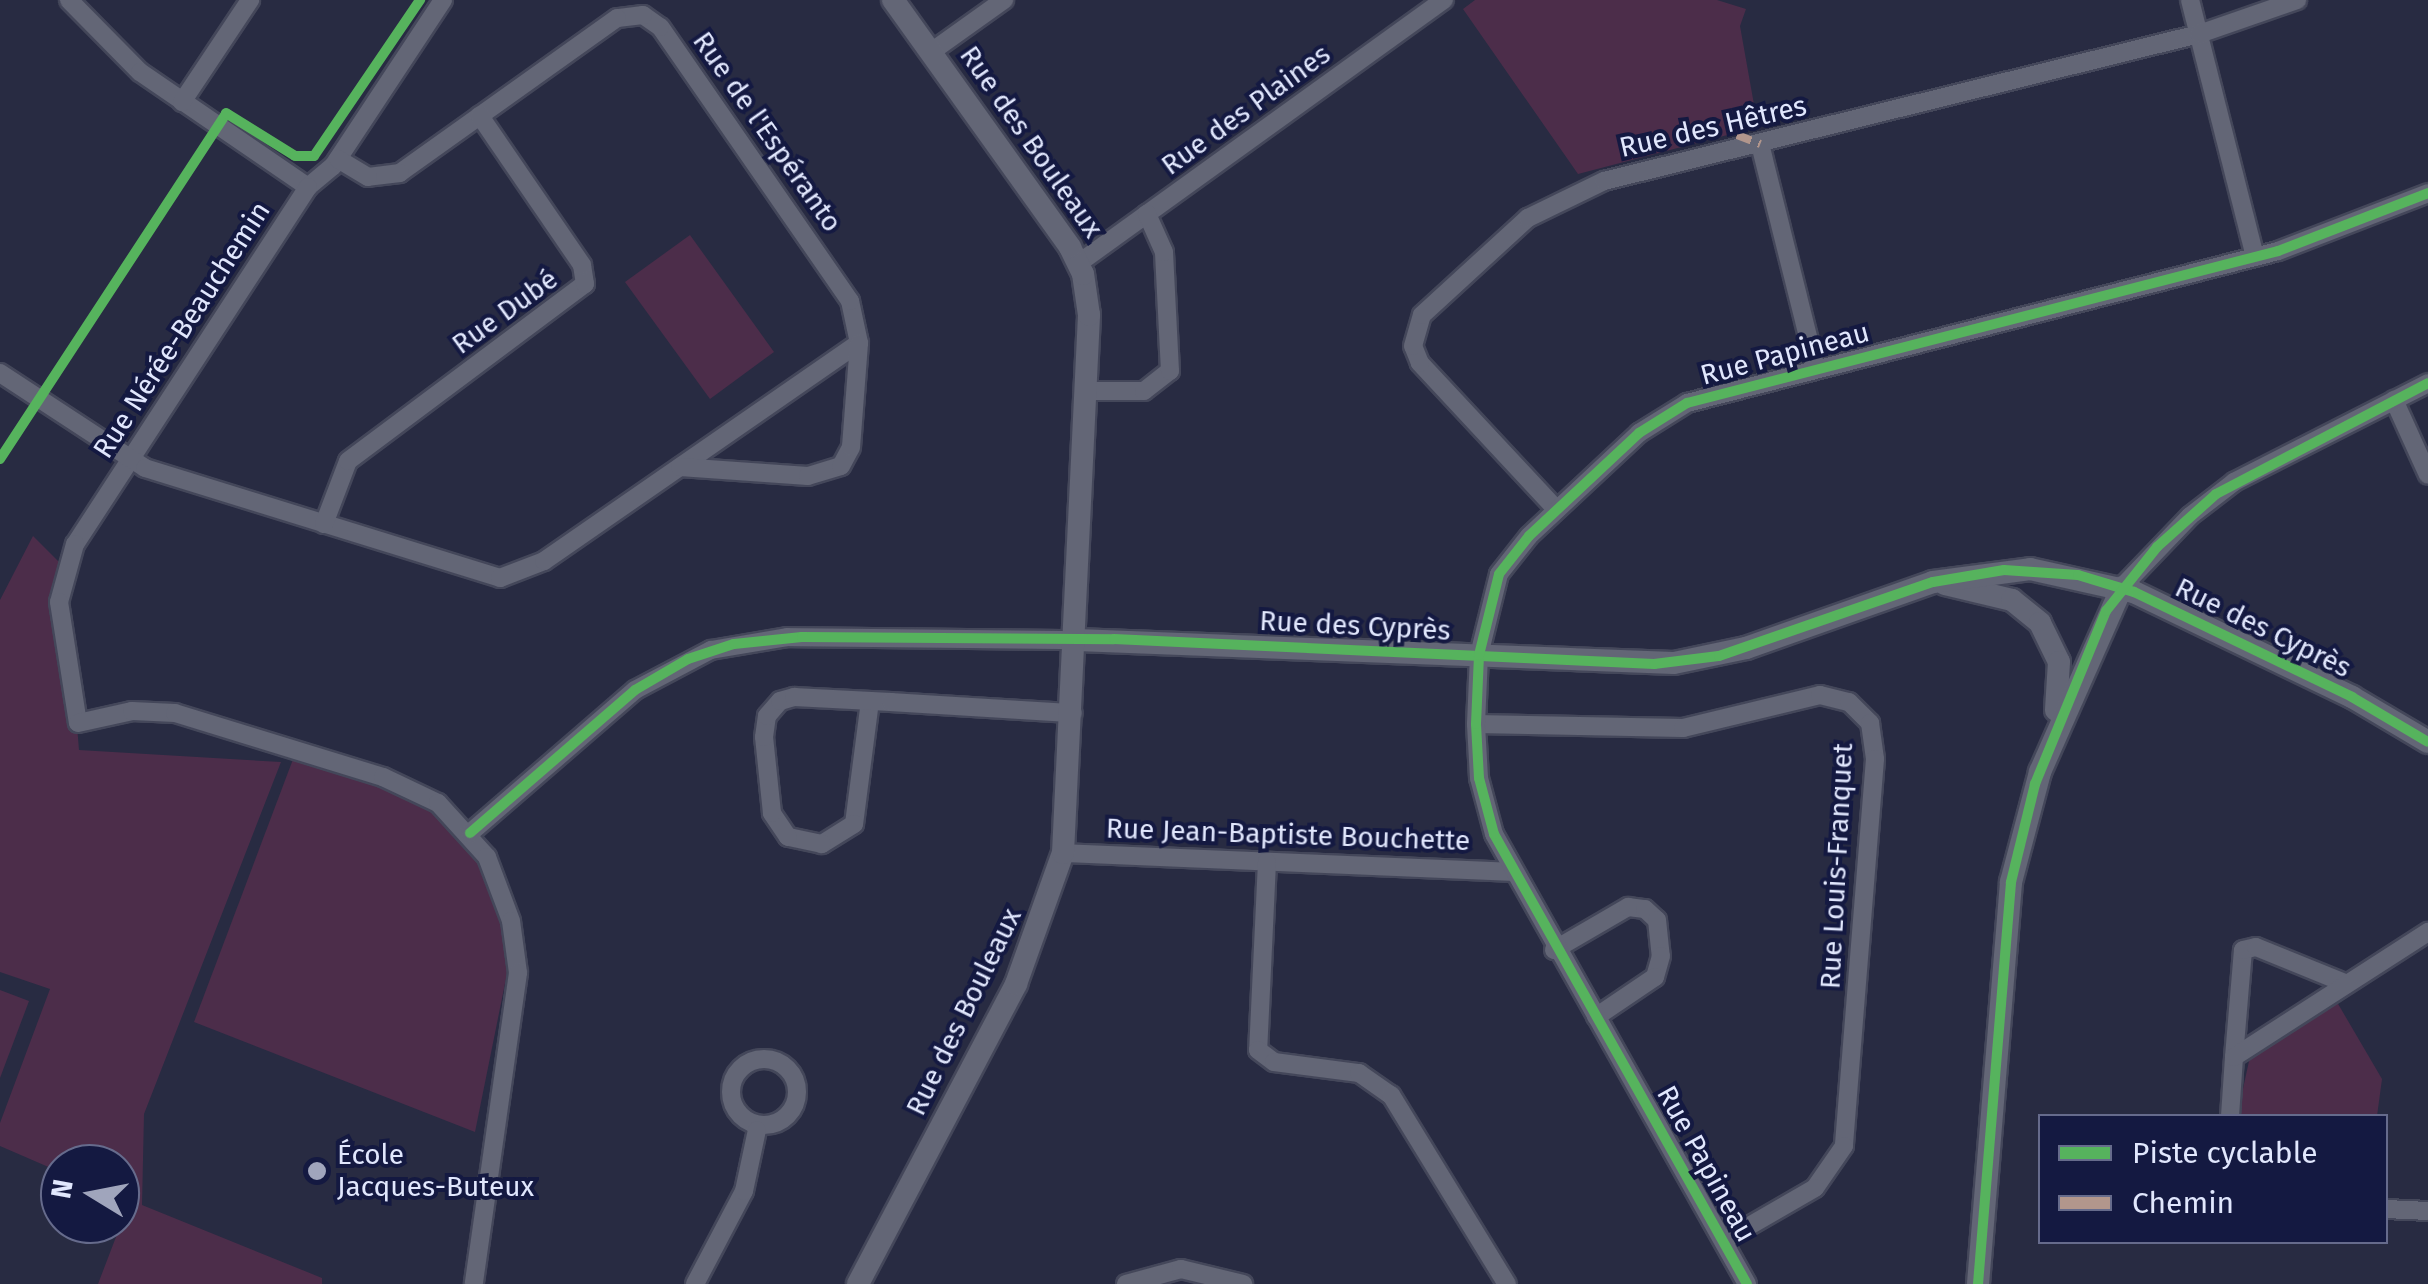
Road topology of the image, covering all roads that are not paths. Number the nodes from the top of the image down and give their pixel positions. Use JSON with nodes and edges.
{"nodes":[{"id":1,"x":68,"y":0,"type":"edge"},
{"id":2,"x":250,"y":0,"type":"edge"},
{"id":3,"x":444,"y":0,"type":"edge"},
{"id":4,"x":893,"y":0,"type":"edge"},
{"id":5,"x":1004,"y":0,"type":"edge"},
{"id":6,"x":1444,"y":0,"type":"edge"},
{"id":7,"x":2190,"y":0,"type":"edge"},
{"id":8,"x":2297,"y":0,"type":"edge"},
{"id":9,"x":2199,"y":34,"type":"junction"},
{"id":10,"x":931,"y":52,"type":"junction"},
{"id":11,"x":182,"y":102,"type":"junction"},
{"id":12,"x":480,"y":116,"type":"junction"},
{"id":13,"x":1760,"y":144,"type":"junction"},
{"id":14,"x":338,"y":159,"type":"junction"},
{"id":15,"x":308,"y":187,"type":"junction"},
{"id":16,"x":2428,"y":193,"type":"edge"},
{"id":17,"x":1147,"y":214,"type":"junction"},
{"id":18,"x":2255,"y":258,"type":"junction"},
{"id":19,"x":1079,"y":263,"type":"junction"},
{"id":20,"x":859,"y":343,"type":"junction"},
{"id":21,"x":1816,"y":368,"type":"junction"},
{"id":22,"x":0,"y":372,"type":"edge"},
{"id":23,"x":2428,"y":384,"type":"edge"},
{"id":24,"x":1087,"y":391,"type":"junction"},
{"id":25,"x":2394,"y":400,"type":"junction"},
{"id":26,"x":131,"y":460,"type":"junction"},
{"id":27,"x":680,"y":467,"type":"junction"},
{"id":28,"x":2428,"y":476,"type":"edge"},
{"id":29,"x":1556,"y":510,"type":"junction"},
{"id":30,"x":324,"y":524,"type":"junction"},
{"id":31,"x":1933,"y":582,"type":"junction"},
{"id":32,"x":2122,"y":587,"type":"junction"},
{"id":33,"x":1077,"y":640,"type":"junction"},
{"id":34,"x":1479,"y":656,"type":"junction"},
{"id":35,"x":870,"y":701,"type":"junction"},
{"id":36,"x":1074,"y":713,"type":"junction"},
{"id":37,"x":1476,"y":724,"type":"junction"},
{"id":38,"x":2054,"y":738,"type":"junction"},
{"id":39,"x":2428,"y":742,"type":"edge"},
{"id":40,"x":470,"y":833,"type":"junction"},
{"id":41,"x":1063,"y":853,"type":"junction"},
{"id":42,"x":1266,"y":862,"type":"junction"},
{"id":43,"x":1512,"y":872,"type":"junction"},
{"id":44,"x":2428,"y":932,"type":"edge"},
{"id":45,"x":1554,"y":950,"type":"junction"},
{"id":46,"x":2347,"y":984,"type":"junction"},
{"id":47,"x":1596,"y":1017,"type":"junction"},
{"id":48,"x":2234,"y":1057,"type":"junction"},
{"id":49,"x":2230,"y":1114,"type":"edge"},
{"id":50,"x":758,"y":1130,"type":"dead end"},
{"id":51,"x":2388,"y":1209,"type":"edge"},
{"id":52,"x":2428,"y":1211,"type":"edge"},
{"id":53,"x":1725,"y":1240,"type":"junction"},
{"id":54,"x":474,"y":1284,"type":"edge"},
{"id":55,"x":695,"y":1284,"type":"edge"},
{"id":56,"x":858,"y":1284,"type":"edge"},
{"id":57,"x":1126,"y":1284,"type":"edge"},
{"id":58,"x":1243,"y":1284,"type":"edge"},
{"id":59,"x":1507,"y":1284,"type":"edge"},
{"id":60,"x":1747,"y":1284,"type":"edge"},
{"id":61,"x":1978,"y":1284,"type":"edge"}],
"edges":[{"from":1,"to":11,"type":"street"},
{"from":2,"to":11,"type":"street"},
{"from":3,"to":14,"type":"street","name":"Rue Nérée-Beauchemin"},
{"from":4,"to":10,"type":"street","name":"Rue des Bouleaux"},
{"from":5,"to":10,"type":"street"},
{"from":6,"to":17,"type":"street","name":"Rue des Plaines"},
{"from":7,"to":9,"type":"street"},
{"from":8,"to":9,"type":"street","name":"Rue des Hêtres"},
{"from":9,"to":13,"type":"street","name":"Rue des Hêtres"},
{"from":9,"to":18,"type":"street"},
{"from":10,"to":19,"type":"street","name":"Rue des Bouleaux"},
{"from":11,"to":15,"type":"street"},
{"from":12,"to":14,"type":"street","name":"Rue de l'Espéranto"},
{"from":12,"to":20,"type":"street","name":"Rue de l'Espéranto"},
{"from":12,"to":30,"type":"street","name":"Rue Dubé"},
{"from":13,"to":21,"type":"street"},
{"from":13,"to":29,"type":"street","name":"Rue des Hêtres"},
{"from":14,"to":15,"type":"street","name":"Rue Nérée-Beauchemin"},
{"from":15,"to":26,"type":"street","name":"Rue Nérée-Beauchemin"},
{"from":16,"to":18,"type":"street","name":"Rue Papineau"},
{"from":17,"to":19,"type":"street","name":"Rue des Plaines"},
{"from":17,"to":24,"type":"street","name":"Rue des Bouleaux"},
{"from":18,"to":21,"type":"street","name":"Rue Papineau"},
{"from":19,"to":24,"type":"street","name":"Rue des Bouleaux"},
{"from":20,"to":27,"type":"street"},
{"from":20,"to":27,"type":"street","name":"Rue de l'Espéranto"},
{"from":21,"to":29,"type":"street","name":"Rue Papineau"},
{"from":22,"to":26,"type":"street"},
{"from":23,"to":25,"type":"street"},
{"from":24,"to":33,"type":"street","name":"Rue des Bouleaux"},
{"from":25,"to":28,"type":"street"},
{"from":25,"to":32,"type":"street"},
{"from":26,"to":30,"type":"street"},
{"from":26,"to":40,"type":"street","name":"Rue Nérée-Beauchemin"},
{"from":27,"to":30,"type":"street"},
{"from":29,"to":34,"type":"street","name":"Rue Papineau"},
{"from":31,"to":32,"type":"street","name":"Rue des Cyprès"},
{"from":31,"to":34,"type":"street","name":"Rue des Cyprès"},
{"from":31,"to":38,"type":"street"},
{"from":32,"to":38,"type":"street"},
{"from":32,"to":39,"type":"street","name":"Rue des Cyprès"},
{"from":33,"to":34,"type":"street","name":"Rue des Cyprès"},
{"from":33,"to":36,"type":"street","name":"Rue des Bouleaux"},
{"from":33,"to":40,"type":"street","name":"Rue des Cyprès"},
{"from":34,"to":37,"type":"street","name":"Rue Papineau"},
{"from":35,"to":35,"type":"street"},
{"from":35,"to":36,"type":"street"},
{"from":36,"to":41,"type":"street","name":"Rue des Bouleaux"},
{"from":37,"to":43,"type":"street","name":"Rue Papineau"},
{"from":37,"to":53,"type":"street","name":"Rue Louis-Franquet"},
{"from":38,"to":61,"type":"street"},
{"from":40,"to":54,"type":"street"},
{"from":41,"to":42,"type":"street","name":"Rue Jean-Baptiste Bouchette"},
{"from":41,"to":56,"type":"street","name":"Rue des Bouleaux"},
{"from":42,"to":43,"type":"street","name":"Rue Jean-Baptiste Bouchette"},
{"from":42,"to":59,"type":"street"},
{"from":43,"to":45,"type":"street","name":"Rue Papineau"},
{"from":44,"to":46,"type":"street"},
{"from":45,"to":47,"type":"street","name":"Rue Papineau"},
{"from":45,"to":47,"type":"street"},
{"from":46,"to":48,"type":"street"},
{"from":46,"to":48,"type":"street"},
{"from":47,"to":53,"type":"street","name":"Rue Papineau"},
{"from":48,"to":49,"type":"street"},
{"from":50,"to":55,"type":"street"},
{"from":51,"to":52,"type":"street"},
{"from":53,"to":60,"type":"street","name":"Rue Papineau"},
{"from":57,"to":58,"type":"street"}]}
